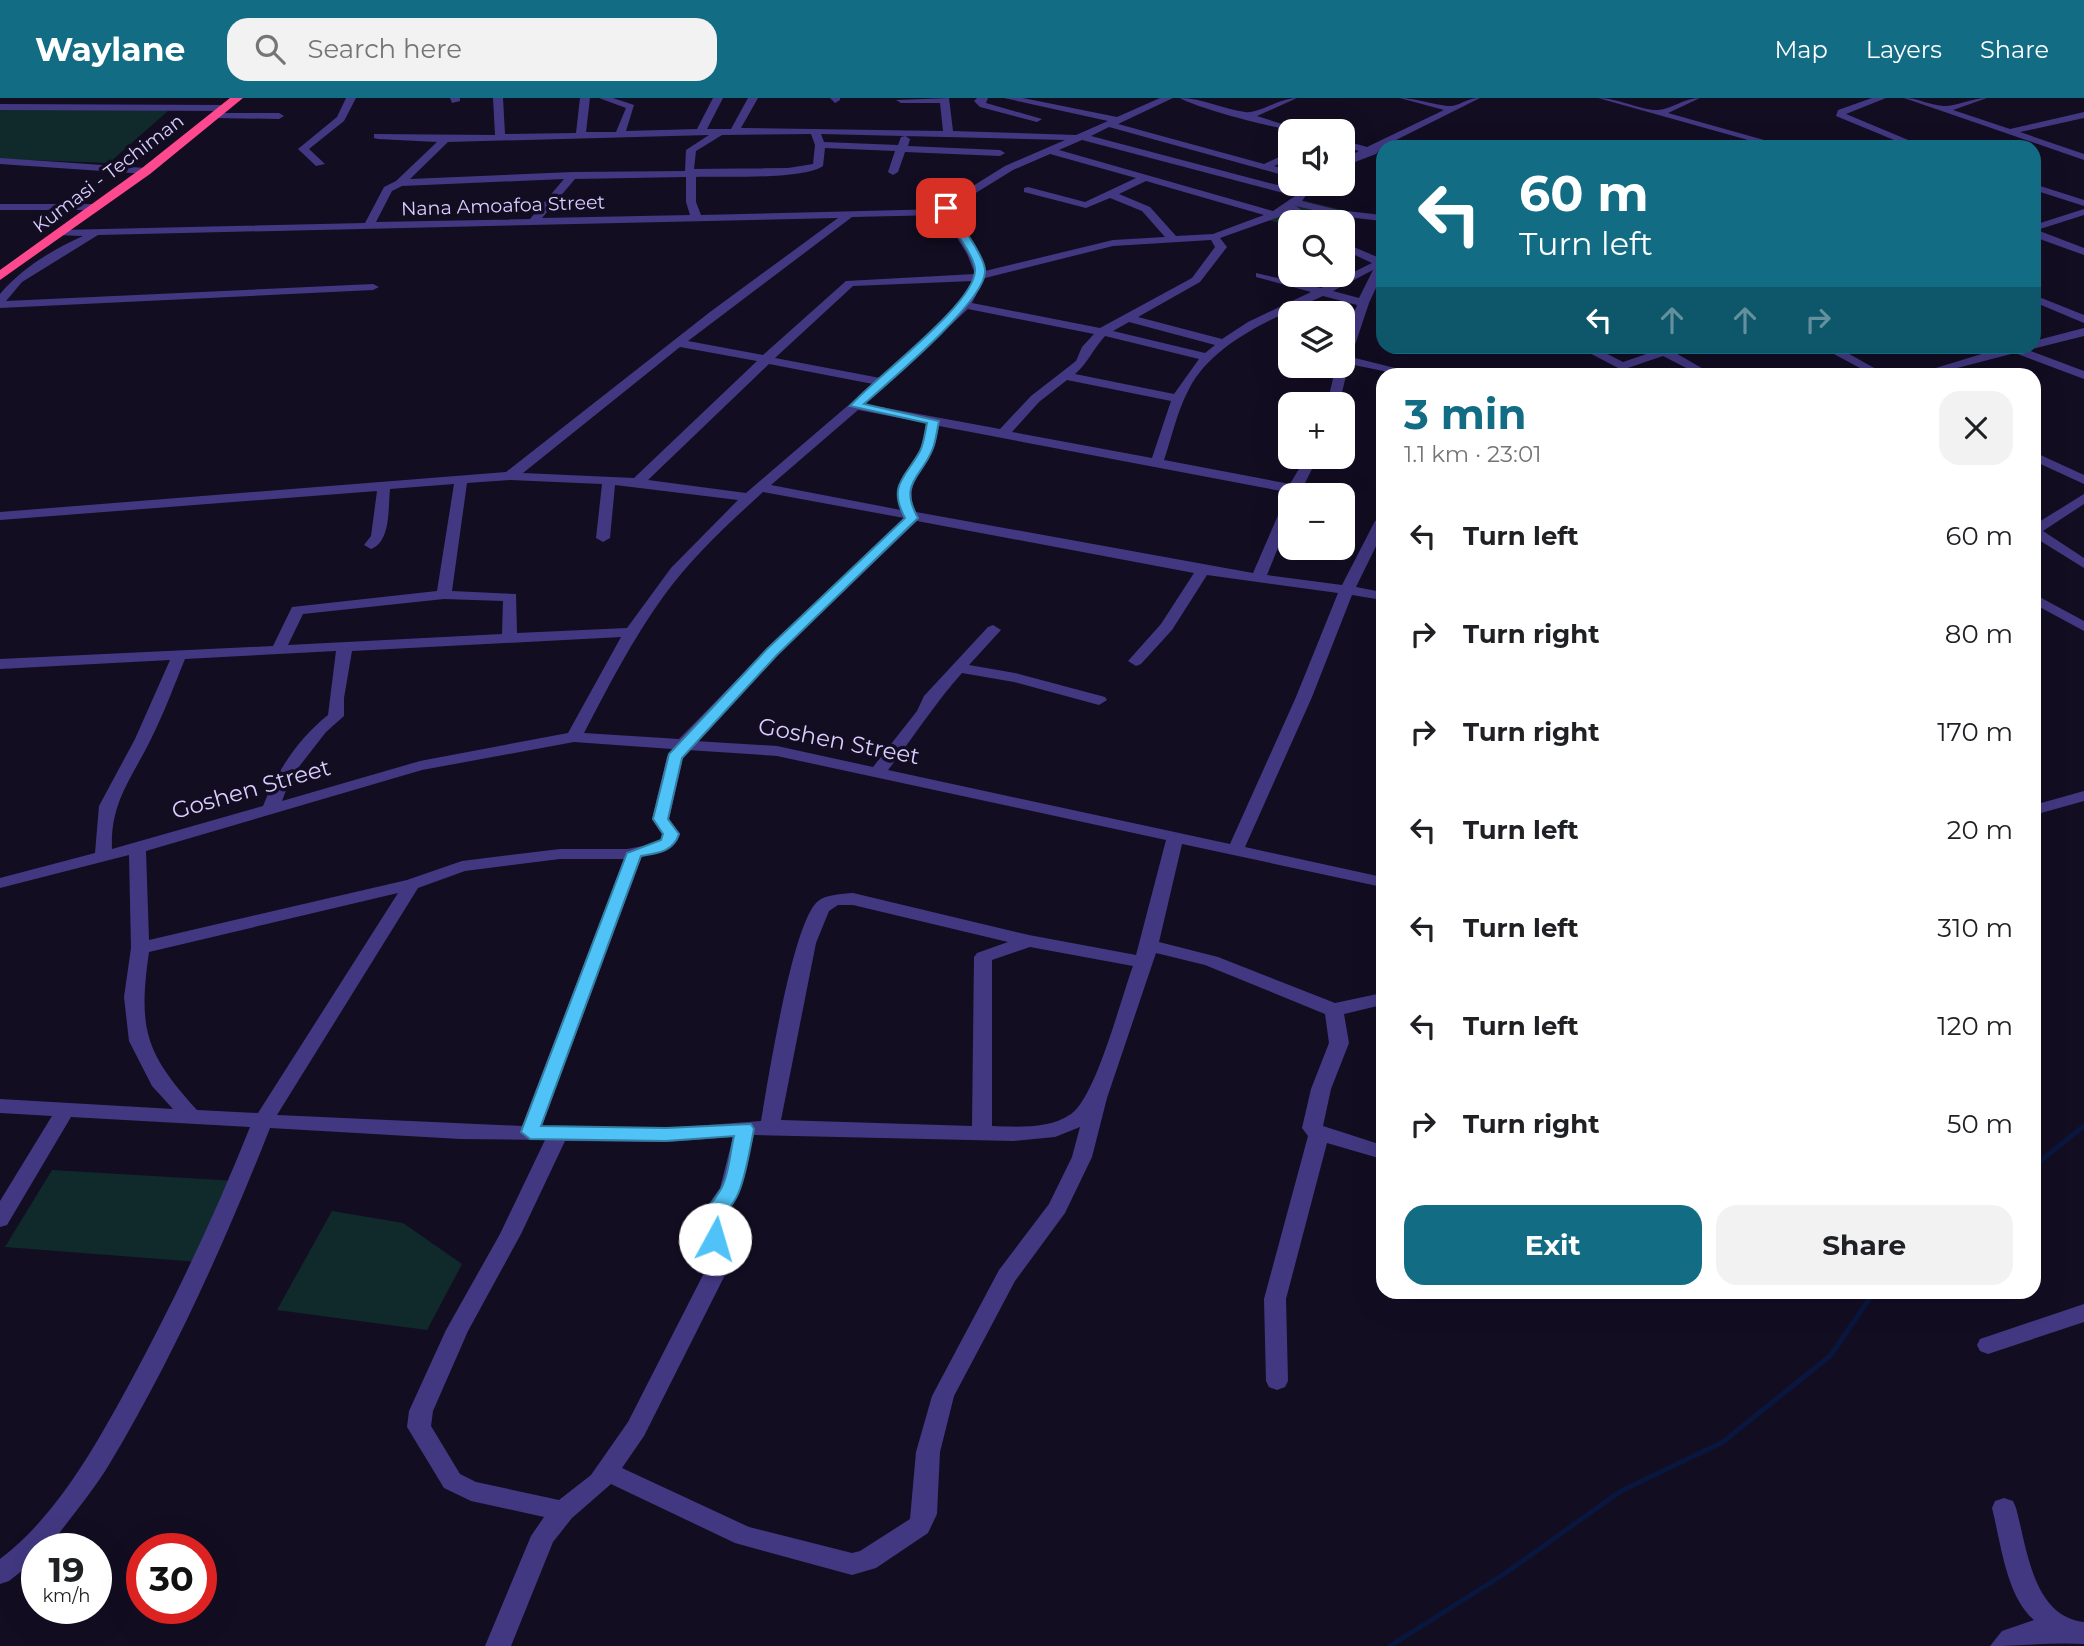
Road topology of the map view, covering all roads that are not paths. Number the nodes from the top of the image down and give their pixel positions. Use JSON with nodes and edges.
{"nodes":[{"id":1,"x":237,"y":98,"type":"edge"},
{"id":2,"x":351,"y":98,"type":"edge"},
{"id":3,"x":498,"y":98,"type":"edge"},
{"id":4,"x":585,"y":98,"type":"edge"},
{"id":5,"x":604,"y":98,"type":"edge"},
{"id":6,"x":718,"y":98,"type":"edge"},
{"id":7,"x":753,"y":98,"type":"edge"},
{"id":8,"x":983,"y":98,"type":"edge"},
{"id":9,"x":1009,"y":98,"type":"edge"},
{"id":10,"x":1166,"y":98,"type":"edge"},
{"id":11,"x":1185,"y":98,"type":"edge"},
{"id":12,"x":1292,"y":98,"type":"edge"},
{"id":13,"x":1405,"y":98,"type":"edge"},
{"id":14,"x":1603,"y":98,"type":"edge"},
{"id":15,"x":1695,"y":98,"type":"edge"},
{"id":16,"x":1881,"y":98,"type":"edge"},
{"id":17,"x":1909,"y":98,"type":"edge"},
{"id":18,"x":1982,"y":98,"type":"edge"},
{"id":19,"x":900,"y":99,"type":"edge"},
{"id":20,"x":943,"y":99,"type":"edge"},
{"id":21,"x":1467,"y":99,"type":"edge"},
{"id":22,"x":0,"y":107,"type":"edge"},
{"id":23,"x":1453,"y":109,"type":"junction"},
{"id":24,"x":1945,"y":109,"type":"junction"},
{"id":25,"x":221,"y":112,"type":"junction"},
{"id":26,"x":1658,"y":113,"type":"junction"},
{"id":27,"x":279,"y":116,"type":"dead end"},
{"id":28,"x":2084,"y":116,"type":"edge"},
{"id":29,"x":1247,"y":117,"type":"junction"},
{"id":30,"x":1037,"y":119,"type":"dead end"},
{"id":31,"x":1113,"y":122,"type":"junction"},
{"id":32,"x":903,"y":125,"type":"junction"},
{"id":33,"x":1278,"y":126,"type":"edge"},
{"id":34,"x":815,"y":130,"type":"junction"},
{"id":35,"x":701,"y":132,"type":"junction"},
{"id":36,"x":721,"y":132,"type":"junction"},
{"id":37,"x":734,"y":132,"type":"junction"},
{"id":38,"x":2008,"y":132,"type":"junction"},
{"id":39,"x":948,"y":133,"type":"junction"},
{"id":40,"x":620,"y":134,"type":"junction"},
{"id":41,"x":1004,"y":134,"type":"junction"},
{"id":42,"x":581,"y":135,"type":"junction"},
{"id":43,"x":378,"y":136,"type":"dead end"},
{"id":44,"x":1078,"y":136,"type":"junction"},
{"id":45,"x":500,"y":138,"type":"junction"},
{"id":46,"x":445,"y":139,"type":"junction"},
{"id":47,"x":1391,"y":140,"type":"edge"},
{"id":48,"x":1758,"y":140,"type":"edge"},
{"id":49,"x":1902,"y":140,"type":"edge"},
{"id":50,"x":2032,"y":140,"type":"edge"},
{"id":51,"x":2041,"y":143,"type":"edge"},
{"id":52,"x":820,"y":145,"type":"junction"},
{"id":53,"x":1355,"y":147,"type":"edge"},
{"id":54,"x":1376,"y":148,"type":"edge"},
{"id":55,"x":900,"y":149,"type":"junction"},
{"id":56,"x":1048,"y":150,"type":"junction"},
{"id":57,"x":1369,"y":151,"type":"junction"},
{"id":58,"x":1000,"y":153,"type":"junction"},
{"id":59,"x":1376,"y":154,"type":"edge"},
{"id":60,"x":2084,"y":157,"type":"edge"},
{"id":61,"x":1355,"y":158,"type":"edge"},
{"id":62,"x":0,"y":161,"type":"edge"},
{"id":63,"x":1278,"y":161,"type":"edge"},
{"id":64,"x":320,"y":164,"type":"dead end"},
{"id":65,"x":1265,"y":167,"type":"junction"},
{"id":66,"x":1009,"y":168,"type":"junction"},
{"id":67,"x":146,"y":171,"type":"junction"},
{"id":68,"x":1278,"y":171,"type":"edge"},
{"id":69,"x":893,"y":172,"type":"dead end"},
{"id":70,"x":691,"y":174,"type":"junction"},
{"id":71,"x":573,"y":175,"type":"junction"},
{"id":72,"x":1144,"y":178,"type":"junction"},
{"id":73,"x":400,"y":183,"type":"junction"},
{"id":74,"x":2041,"y":189,"type":"edge"},
{"id":75,"x":1028,"y":190,"type":"dead end"},
{"id":76,"x":1110,"y":194,"type":"junction"},
{"id":77,"x":1299,"y":196,"type":"edge"},
{"id":78,"x":1295,"y":201,"type":"junction"},
{"id":79,"x":2084,"y":202,"type":"edge"},
{"id":80,"x":0,"y":207,"type":"edge"},
{"id":81,"x":96,"y":207,"type":"junction"},
{"id":82,"x":1303,"y":210,"type":"edge"},
{"id":83,"x":947,"y":212,"type":"junction"},
{"id":84,"x":2084,"y":212,"type":"edge"},
{"id":85,"x":851,"y":214,"type":"junction"},
{"id":86,"x":1275,"y":215,"type":"junction"},
{"id":87,"x":696,"y":216,"type":"junction"},
{"id":88,"x":1376,"y":217,"type":"edge"},
{"id":89,"x":534,"y":221,"type":"junction"},
{"id":90,"x":369,"y":226,"type":"junction"},
{"id":91,"x":2041,"y":226,"type":"edge"},
{"id":92,"x":97,"y":232,"type":"junction"},
{"id":93,"x":60,"y":233,"type":"junction"},
{"id":94,"x":2041,"y":236,"type":"edge"},
{"id":95,"x":1214,"y":237,"type":"junction"},
{"id":96,"x":1173,"y":239,"type":"junction"},
{"id":97,"x":1355,"y":251,"type":"edge"},
{"id":98,"x":2084,"y":251,"type":"edge"},
{"id":99,"x":1376,"y":260,"type":"edge"},
{"id":100,"x":1376,"y":265,"type":"edge"},
{"id":101,"x":1260,"y":275,"type":"dead end"},
{"id":102,"x":0,"y":276,"type":"edge"},
{"id":103,"x":982,"y":276,"type":"junction"},
{"id":104,"x":1376,"y":276,"type":"edge"},
{"id":105,"x":373,"y":287,"type":"dead end"},
{"id":106,"x":1316,"y":293,"type":"junction"},
{"id":107,"x":2041,"y":301,"type":"edge"},
{"id":108,"x":0,"y":303,"type":"edge"},
{"id":109,"x":1363,"y":303,"type":"junction"},
{"id":110,"x":963,"y":305,"type":"junction"},
{"id":111,"x":1128,"y":318,"type":"junction"},
{"id":112,"x":2084,"y":319,"type":"edge"},
{"id":113,"x":1355,"y":327,"type":"edge"},
{"id":114,"x":1102,"y":331,"type":"junction"},
{"id":115,"x":2084,"y":332,"type":"edge"},
{"id":116,"x":2041,"y":342,"type":"edge"},
{"id":117,"x":680,"y":343,"type":"junction"},
{"id":118,"x":1225,"y":344,"type":"junction"},
{"id":119,"x":1594,"y":354,"type":"edge"},
{"id":120,"x":1649,"y":354,"type":"edge"},
{"id":121,"x":1668,"y":354,"type":"edge"},
{"id":122,"x":1840,"y":354,"type":"edge"},
{"id":123,"x":1996,"y":354,"type":"edge"},
{"id":124,"x":2038,"y":354,"type":"edge"},
{"id":125,"x":1209,"y":358,"type":"junction"},
{"id":126,"x":766,"y":359,"type":"junction"},
{"id":127,"x":1355,"y":361,"type":"edge"},
{"id":128,"x":1385,"y":368,"type":"edge"},
{"id":129,"x":1615,"y":368,"type":"edge"},
{"id":130,"x":1622,"y":368,"type":"edge"},
{"id":131,"x":1695,"y":368,"type":"edge"},
{"id":132,"x":1867,"y":368,"type":"edge"},
{"id":133,"x":1944,"y":368,"type":"edge"},
{"id":134,"x":2084,"y":375,"type":"edge"},
{"id":135,"x":1066,"y":376,"type":"junction"},
{"id":136,"x":882,"y":382,"type":"junction"},
{"id":137,"x":1177,"y":398,"type":"junction"},
{"id":138,"x":856,"y":406,"type":"junction"},
{"id":139,"x":933,"y":421,"type":"junction"},
{"id":140,"x":1004,"y":433,"type":"junction"},
{"id":141,"x":2041,"y":459,"type":"edge"},
{"id":142,"x":1156,"y":464,"type":"junction"},
{"id":143,"x":510,"y":476,"type":"junction"},
{"id":144,"x":609,"y":480,"type":"junction"},
{"id":145,"x":2084,"y":480,"type":"edge"},
{"id":146,"x":461,"y":481,"type":"junction"},
{"id":147,"x":637,"y":483,"type":"junction"},
{"id":148,"x":384,"y":486,"type":"junction"},
{"id":149,"x":763,"y":488,"type":"junction"},
{"id":150,"x":1278,"y":492,"type":"edge"},
{"id":151,"x":750,"y":498,"type":"junction"},
{"id":152,"x":2084,"y":498,"type":"edge"},
{"id":153,"x":0,"y":516,"type":"edge"},
{"id":154,"x":912,"y":518,"type":"junction"},
{"id":155,"x":2041,"y":526,"type":"edge"},
{"id":156,"x":1278,"y":530,"type":"edge"},
{"id":157,"x":1376,"y":533,"type":"edge"},
{"id":158,"x":2041,"y":536,"type":"edge"},
{"id":159,"x":603,"y":538,"type":"dead end"},
{"id":160,"x":371,"y":545,"type":"dead end"},
{"id":161,"x":2084,"y":564,"type":"edge"},
{"id":162,"x":1203,"y":570,"type":"junction"},
{"id":163,"x":1258,"y":579,"type":"junction"},
{"id":164,"x":1347,"y":590,"type":"junction"},
{"id":165,"x":1376,"y":595,"type":"edge"},
{"id":166,"x":444,"y":596,"type":"junction"},
{"id":167,"x":2041,"y":602,"type":"edge"},
{"id":168,"x":2084,"y":627,"type":"edge"},
{"id":169,"x":993,"y":630,"type":"dead end"},
{"id":170,"x":631,"y":632,"type":"junction"},
{"id":171,"x":509,"y":639,"type":"junction"},
{"id":172,"x":345,"y":646,"type":"junction"},
{"id":173,"x":279,"y":648,"type":"junction"},
{"id":174,"x":180,"y":654,"type":"junction"},
{"id":175,"x":1136,"y":661,"type":"dead end"},
{"id":176,"x":0,"y":664,"type":"edge"},
{"id":177,"x":958,"y":668,"type":"junction"},
{"id":178,"x":1099,"y":700,"type":"dead end"},
{"id":179,"x":574,"y":737,"type":"junction"},
{"id":180,"x":685,"y":742,"type":"junction"},
{"id":181,"x":878,"y":772,"type":"junction"},
{"id":182,"x":2084,"y":796,"type":"edge"},
{"id":183,"x":2041,"y":808,"type":"edge"},
{"id":184,"x":270,"y":809,"type":"junction"},
{"id":185,"x":1175,"y":839,"type":"junction"},
{"id":186,"x":137,"y":848,"type":"junction"},
{"id":187,"x":1235,"y":851,"type":"junction"},
{"id":188,"x":635,"y":853,"type":"junction"},
{"id":189,"x":104,"y":856,"type":"junction"},
{"id":190,"x":1376,"y":876,"type":"edge"},
{"id":191,"x":0,"y":883,"type":"edge"},
{"id":192,"x":412,"y":884,"type":"junction"},
{"id":193,"x":1029,"y":941,"type":"junction"},
{"id":194,"x":140,"y":948,"type":"junction"},
{"id":195,"x":1146,"y":954,"type":"junction"},
{"id":196,"x":1376,"y":1000,"type":"edge"},
{"id":197,"x":1334,"y":1010,"type":"junction"},
{"id":198,"x":1097,"y":1098,"type":"junction"},
{"id":199,"x":0,"y":1106,"type":"edge"},
{"id":200,"x":65,"y":1111,"type":"junction"},
{"id":201,"x":192,"y":1117,"type":"junction"},
{"id":202,"x":263,"y":1121,"type":"junction"},
{"id":203,"x":770,"y":1127,"type":"junction"},
{"id":204,"x":745,"y":1129,"type":"junction"},
{"id":205,"x":530,"y":1132,"type":"junction"},
{"id":206,"x":559,"y":1133,"type":"junction"},
{"id":207,"x":982,"y":1133,"type":"junction"},
{"id":208,"x":1319,"y":1134,"type":"junction"},
{"id":209,"x":1376,"y":1150,"type":"edge"},
{"id":210,"x":0,"y":1219,"type":"edge"},
{"id":211,"x":2084,"y":1313,"type":"edge"},
{"id":212,"x":1988,"y":1345,"type":"dead end"},
{"id":213,"x":1277,"y":1381,"type":"dead end"},
{"id":214,"x":606,"y":1471,"type":"junction"},
{"id":215,"x":2004,"y":1507,"type":"dead end"},
{"id":216,"x":563,"y":1511,"type":"junction"},
{"id":217,"x":0,"y":1573,"type":"edge"},
{"id":218,"x":2075,"y":1632,"type":"edge"},
{"id":219,"x":498,"y":1646,"type":"edge"},
{"id":220,"x":2003,"y":1646,"type":"edge"}],
"edges":[{"from":1,"to":25,"type":"highway","name":"Kumasi - Techiman"},
{"from":2,"to":64,"type":"street"},
{"from":3,"to":45,"type":"street"},
{"from":4,"to":42,"type":"street"},
{"from":5,"to":40,"type":"street"},
{"from":6,"to":35,"type":"street"},
{"from":7,"to":37,"type":"street"},
{"from":8,"to":30,"type":"street"},
{"from":9,"to":31,"type":"street"},
{"from":10,"to":31,"type":"street"},
{"from":11,"to":29,"type":"street"},
{"from":12,"to":29,"type":"street"},
{"from":13,"to":23,"type":"street"},
{"from":14,"to":26,"type":"street"},
{"from":15,"to":26,"type":"street"},
{"from":16,"to":49,"type":"street"},
{"from":17,"to":24,"type":"street"},
{"from":18,"to":24,"type":"street"},
{"from":19,"to":20,"type":"street"},
{"from":19,"to":32,"type":"street"},
{"from":20,"to":39,"type":"street"},
{"from":21,"to":23,"type":"street"},
{"from":22,"to":25,"type":"street"},
{"from":23,"to":47,"type":"street"},
{"from":24,"to":38,"type":"street"},
{"from":25,"to":27,"type":"street"},
{"from":25,"to":67,"type":"highway","name":"Kumasi - Techiman"},
{"from":26,"to":48,"type":"street"},
{"from":28,"to":38,"type":"street"},
{"from":29,"to":33,"type":"street"},
{"from":31,"to":44,"type":"street"},
{"from":31,"to":65,"type":"street"},
{"from":32,"to":34,"type":"street"},
{"from":32,"to":39,"type":"street"},
{"from":32,"to":55,"type":"street"},
{"from":34,"to":37,"type":"street"},
{"from":34,"to":52,"type":"street"},
{"from":35,"to":36,"type":"street"},
{"from":35,"to":40,"type":"street"},
{"from":36,"to":37,"type":"street"},
{"from":36,"to":70,"type":"street"},
{"from":38,"to":50,"type":"street"},
{"from":39,"to":41,"type":"street"},
{"from":40,"to":42,"type":"street"},
{"from":41,"to":44,"type":"street"},
{"from":41,"to":58,"type":"street"},
{"from":42,"to":45,"type":"street"},
{"from":43,"to":46,"type":"street"},
{"from":44,"to":56,"type":"street"},
{"from":44,"to":78,"type":"street"},
{"from":45,"to":46,"type":"street"},
{"from":46,"to":73,"type":"street"},
{"from":51,"to":60,"type":"street"},
{"from":52,"to":55,"type":"street"},
{"from":52,"to":70,"type":"street"},
{"from":53,"to":57,"type":"street"},
{"from":54,"to":57,"type":"street"},
{"from":55,"to":58,"type":"street"},
{"from":55,"to":69,"type":"street"},
{"from":56,"to":66,"type":"street"},
{"from":56,"to":72,"type":"street"},
{"from":57,"to":59,"type":"street"},
{"from":57,"to":61,"type":"street"},
{"from":58,"to":66,"type":"street"},
{"from":62,"to":67,"type":"street"},
{"from":63,"to":65,"type":"street"},
{"from":65,"to":68,"type":"street"},
{"from":66,"to":83,"type":"street"},
{"from":67,"to":81,"type":"highway","name":"Kumasi - Techiman"},
{"from":70,"to":71,"type":"street"},
{"from":70,"to":87,"type":"street"},
{"from":71,"to":73,"type":"street"},
{"from":71,"to":89,"type":"street"},
{"from":72,"to":76,"type":"street"},
{"from":72,"to":86,"type":"street"},
{"from":73,"to":90,"type":"street"},
{"from":74,"to":79,"type":"street"},
{"from":75,"to":76,"type":"street"},
{"from":76,"to":96,"type":"street"},
{"from":77,"to":78,"type":"street"},
{"from":78,"to":82,"type":"street"},
{"from":78,"to":86,"type":"street"},
{"from":78,"to":88,"type":"street"},
{"from":80,"to":81,"type":"street"},
{"from":81,"to":93,"type":"highway","name":"Kumasi - Techiman"},
{"from":83,"to":85,"type":"street","name":"Nana Amoafoa Street"},
{"from":83,"to":103,"type":"street"},
{"from":84,"to":91,"type":"street"},
{"from":85,"to":87,"type":"street","name":"Nana Amoafoa Street"},
{"from":85,"to":117,"type":"street"},
{"from":86,"to":95,"type":"street"},
{"from":87,"to":89,"type":"street","name":"Nana Amoafoa Street"},
{"from":89,"to":90,"type":"street","name":"Nana Amoafoa Street"},
{"from":90,"to":92,"type":"street","name":"Nana Amoafoa Street"},
{"from":92,"to":93,"type":"street","name":"Nana Amoafoa Street"},
{"from":92,"to":108,"type":"street"},
{"from":93,"to":102,"type":"highway","name":"Kumasi - Techiman"},
{"from":94,"to":98,"type":"street"},
{"from":95,"to":96,"type":"street"},
{"from":95,"to":111,"type":"street"},
{"from":96,"to":103,"type":"street"},
{"from":97,"to":99,"type":"street"},
{"from":100,"to":106,"type":"street"},
{"from":101,"to":106,"type":"street"},
{"from":103,"to":110,"type":"street"},
{"from":103,"to":126,"type":"street"},
{"from":104,"to":109,"type":"street"},
{"from":105,"to":108,"type":"street"},
{"from":106,"to":109,"type":"street"},
{"from":106,"to":118,"type":"street"},
{"from":107,"to":112,"type":"street"},
{"from":109,"to":113,"type":"street"},
{"from":110,"to":114,"type":"street"},
{"from":110,"to":136,"type":"street"},
{"from":111,"to":114,"type":"street"},
{"from":111,"to":118,"type":"street"},
{"from":114,"to":125,"type":"street"},
{"from":114,"to":135,"type":"street"},
{"from":115,"to":116,"type":"street"},
{"from":117,"to":126,"type":"street"},
{"from":117,"to":143,"type":"street"},
{"from":118,"to":125,"type":"street"},
{"from":119,"to":129,"type":"street"},
{"from":120,"to":130,"type":"street"},
{"from":121,"to":131,"type":"street"},
{"from":122,"to":132,"type":"street"},
{"from":123,"to":133,"type":"street"},
{"from":124,"to":134,"type":"street"},
{"from":125,"to":137,"type":"street"},
{"from":126,"to":136,"type":"street"},
{"from":126,"to":147,"type":"street"},
{"from":127,"to":128,"type":"street"},
{"from":135,"to":137,"type":"street"},
{"from":135,"to":140,"type":"street"},
{"from":136,"to":138,"type":"street"},
{"from":137,"to":142,"type":"street"},
{"from":138,"to":139,"type":"street"},
{"from":138,"to":149,"type":"street"},
{"from":139,"to":140,"type":"street"},
{"from":139,"to":154,"type":"street"},
{"from":140,"to":142,"type":"street"},
{"from":141,"to":145,"type":"street"},
{"from":142,"to":150,"type":"street"},
{"from":143,"to":144,"type":"street"},
{"from":143,"to":146,"type":"street"},
{"from":144,"to":147,"type":"street"},
{"from":144,"to":159,"type":"street"},
{"from":146,"to":148,"type":"street"},
{"from":146,"to":166,"type":"street"},
{"from":147,"to":151,"type":"street"},
{"from":148,"to":153,"type":"street"},
{"from":148,"to":160,"type":"street"},
{"from":149,"to":151,"type":"street"},
{"from":149,"to":154,"type":"street"},
{"from":151,"to":170,"type":"street"},
{"from":152,"to":155,"type":"street"},
{"from":154,"to":162,"type":"street"},
{"from":154,"to":180,"type":"street"},
{"from":156,"to":163,"type":"street"},
{"from":157,"to":164,"type":"street"},
{"from":158,"to":161,"type":"street"},
{"from":162,"to":163,"type":"street"},
{"from":162,"to":175,"type":"street"},
{"from":163,"to":164,"type":"street"},
{"from":164,"to":165,"type":"street"},
{"from":164,"to":187,"type":"street"},
{"from":166,"to":171,"type":"street"},
{"from":166,"to":173,"type":"street"},
{"from":167,"to":168,"type":"street"},
{"from":169,"to":177,"type":"street"},
{"from":170,"to":171,"type":"street"},
{"from":170,"to":179,"type":"street"},
{"from":171,"to":172,"type":"street"},
{"from":172,"to":173,"type":"street"},
{"from":172,"to":184,"type":"street"},
{"from":173,"to":174,"type":"street"},
{"from":174,"to":176,"type":"street"},
{"from":174,"to":189,"type":"street"},
{"from":177,"to":178,"type":"street"},
{"from":177,"to":181,"type":"street"},
{"from":179,"to":180,"type":"street","name":"Goshen Street"},
{"from":179,"to":184,"type":"street","name":"Goshen Street"},
{"from":180,"to":181,"type":"street","name":"Goshen Street"},
{"from":180,"to":188,"type":"street"},
{"from":181,"to":185,"type":"street","name":"Goshen Street"},
{"from":182,"to":183,"type":"street"},
{"from":184,"to":186,"type":"street","name":"Goshen Street"},
{"from":185,"to":187,"type":"street","name":"Goshen Street"},
{"from":185,"to":195,"type":"street"},
{"from":186,"to":189,"type":"street","name":"Goshen Street"},
{"from":186,"to":194,"type":"street"},
{"from":187,"to":190,"type":"street","name":"Goshen Street"},
{"from":188,"to":192,"type":"street"},
{"from":188,"to":205,"type":"street"},
{"from":189,"to":191,"type":"street","name":"Goshen Street"},
{"from":192,"to":194,"type":"street"},
{"from":192,"to":202,"type":"street"},
{"from":193,"to":195,"type":"street"},
{"from":193,"to":203,"type":"street"},
{"from":193,"to":207,"type":"street"},
{"from":194,"to":201,"type":"street"},
{"from":195,"to":197,"type":"street"},
{"from":195,"to":198,"type":"street"},
{"from":196,"to":197,"type":"street"},
{"from":197,"to":208,"type":"street"},
{"from":198,"to":207,"type":"street"},
{"from":198,"to":214,"type":"street"},
{"from":199,"to":200,"type":"street"},
{"from":200,"to":201,"type":"street"},
{"from":200,"to":210,"type":"street"},
{"from":201,"to":202,"type":"street"},
{"from":202,"to":205,"type":"street"},
{"from":202,"to":217,"type":"street"},
{"from":203,"to":204,"type":"street"},
{"from":203,"to":207,"type":"street"},
{"from":204,"to":206,"type":"street"},
{"from":204,"to":214,"type":"street"},
{"from":205,"to":206,"type":"street"},
{"from":206,"to":216,"type":"street"},
{"from":208,"to":209,"type":"street"},
{"from":208,"to":213,"type":"street"},
{"from":211,"to":212,"type":"street"},
{"from":214,"to":216,"type":"street"},
{"from":215,"to":218,"type":"street"},
{"from":216,"to":219,"type":"street"},
{"from":218,"to":220,"type":"street"}]}
